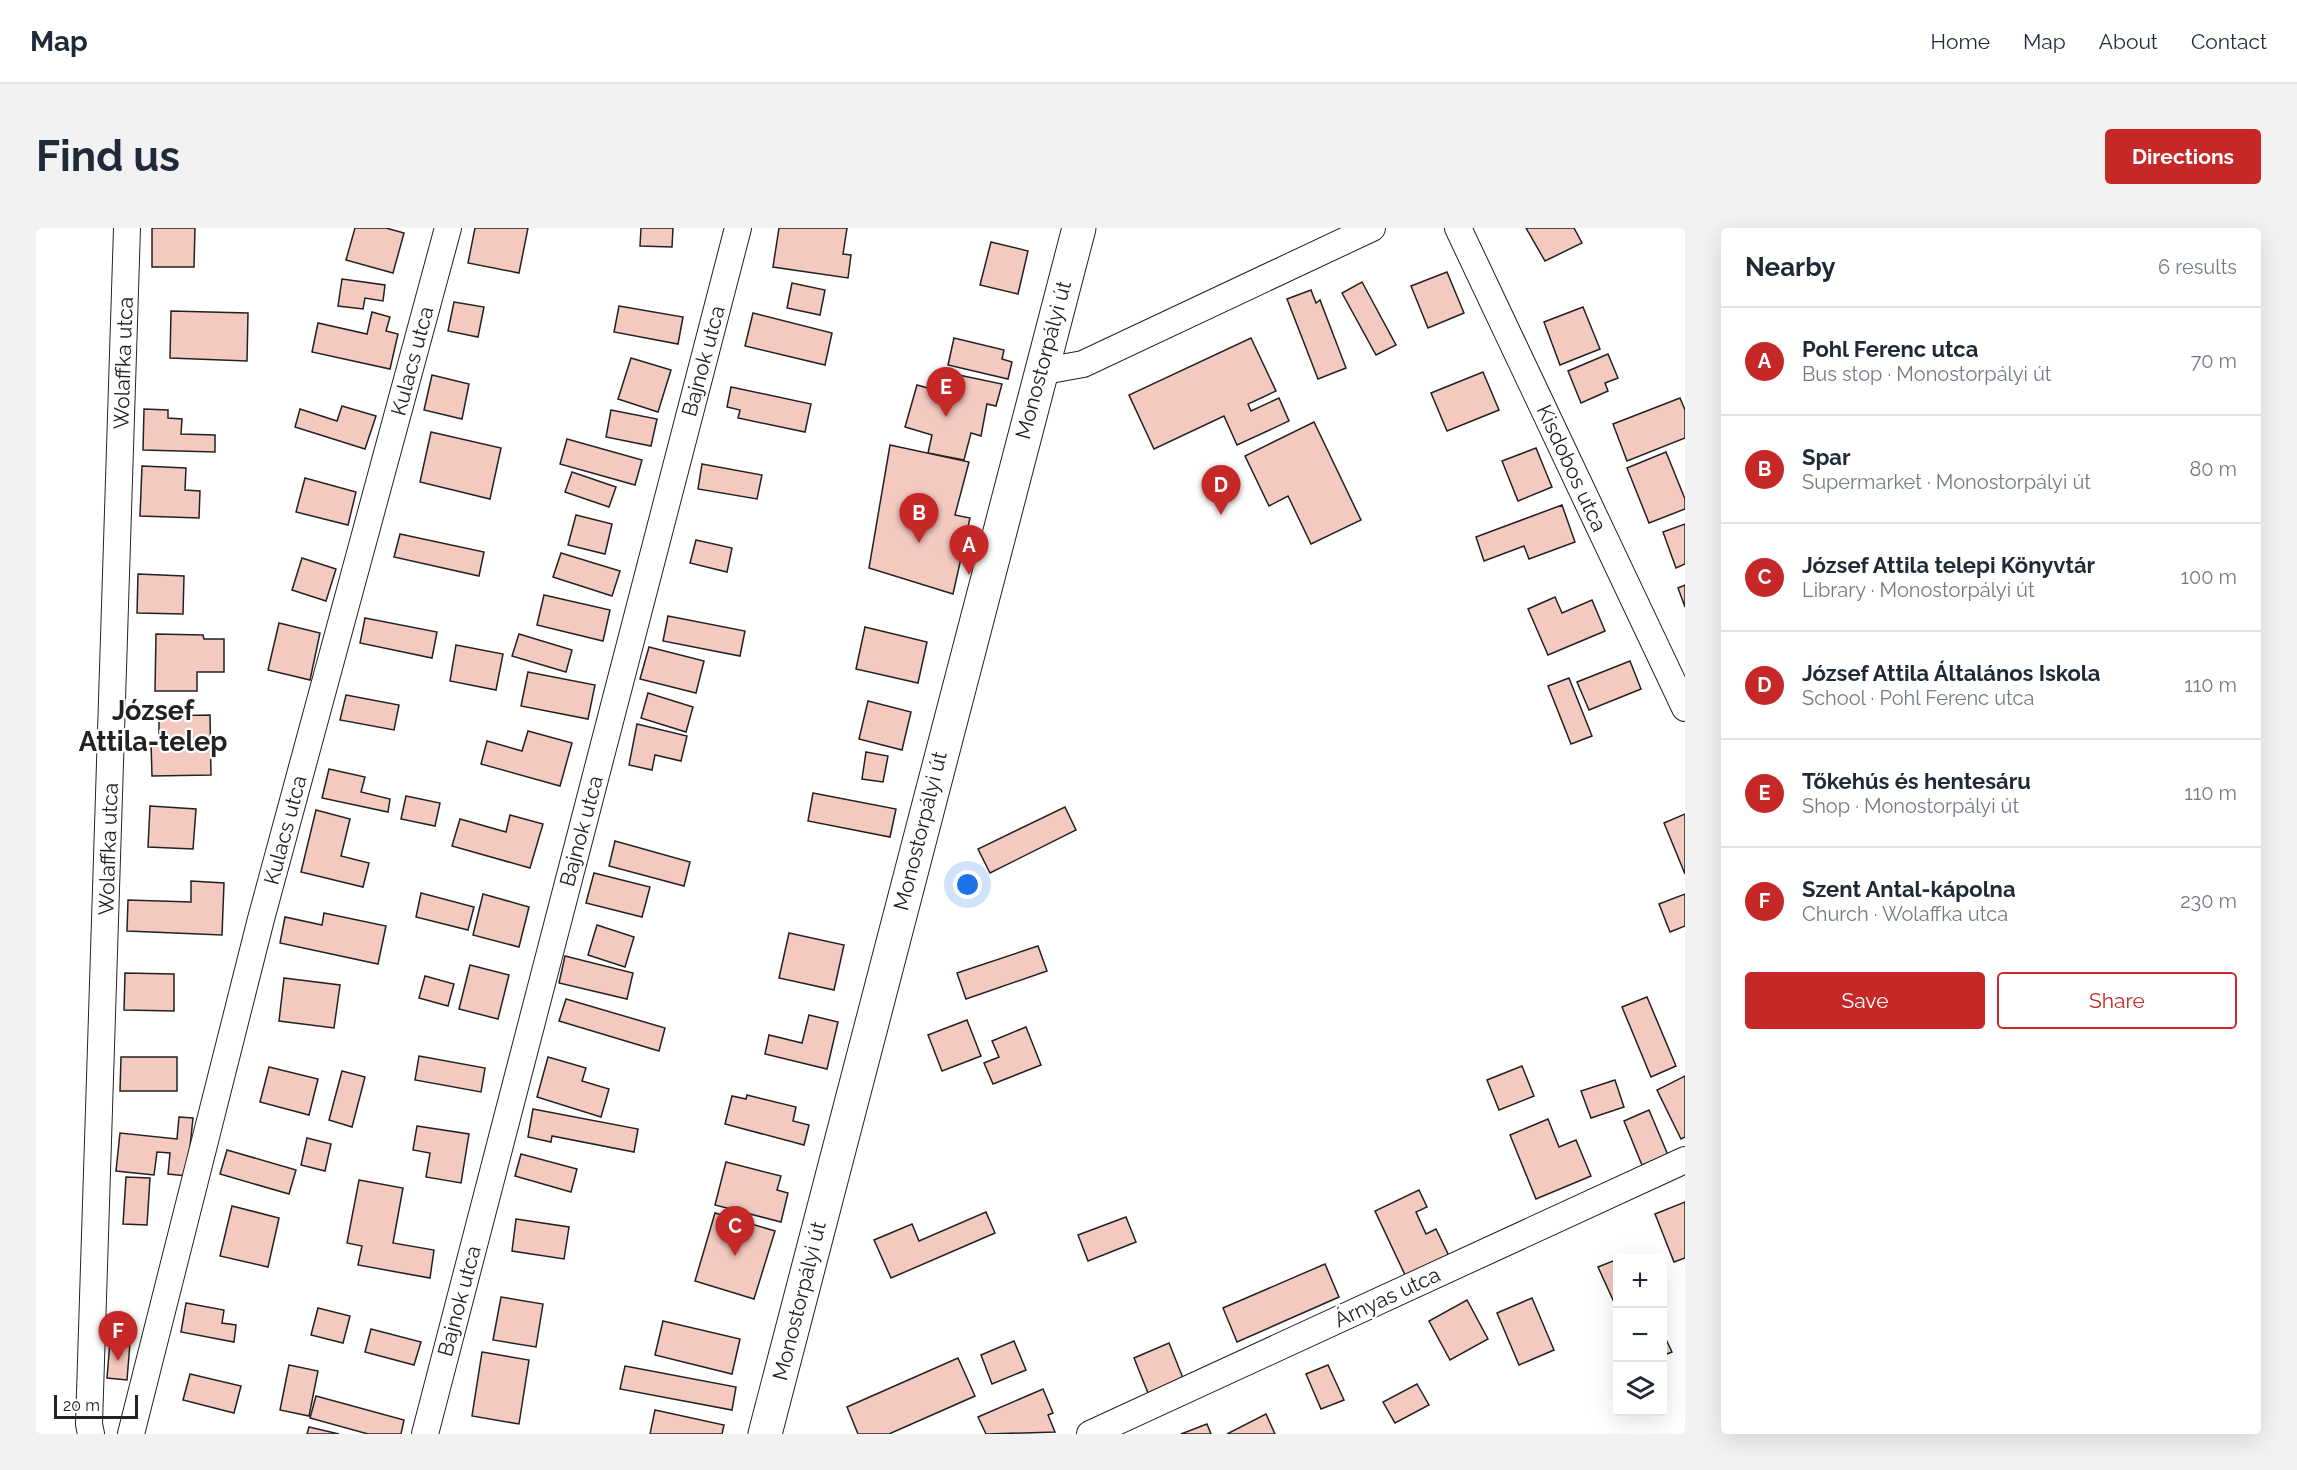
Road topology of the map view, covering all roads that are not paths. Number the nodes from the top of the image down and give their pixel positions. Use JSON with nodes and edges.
{"nodes":[{"id":1,"x":127,"y":228,"type":"edge"},
{"id":2,"x":448,"y":228,"type":"edge"},
{"id":3,"x":738,"y":228,"type":"edge"},
{"id":4,"x":1078,"y":228,"type":"edge"},
{"id":5,"x":1372,"y":228,"type":"edge"},
{"id":6,"x":1458,"y":228,"type":"edge"},
{"id":7,"x":1039,"y":372,"type":"junction"},
{"id":8,"x":1685,"y":708,"type":"edge"},
{"id":9,"x":1685,"y":1160,"type":"edge"},
{"id":10,"x":91,"y":1434,"type":"edge"},
{"id":11,"x":131,"y":1434,"type":"edge"},
{"id":12,"x":424,"y":1434,"type":"edge"},
{"id":13,"x":765,"y":1434,"type":"edge"},
{"id":14,"x":1090,"y":1434,"type":"edge"}],
"edges":[{"from":1,"to":10,"type":"street","name":"Wolaffka utca"},
{"from":2,"to":11,"type":"street","name":"Kulacs utca"},
{"from":3,"to":12,"type":"street","name":"Bajnok utca"},
{"from":4,"to":7,"type":"street","name":"Monostorpályi út"},
{"from":5,"to":7,"type":"street"},
{"from":6,"to":8,"type":"street","name":"Kisdobos utca"},
{"from":7,"to":13,"type":"street","name":"Monostorpályi út"},
{"from":9,"to":14,"type":"street","name":"Árnyas utca"}]}
